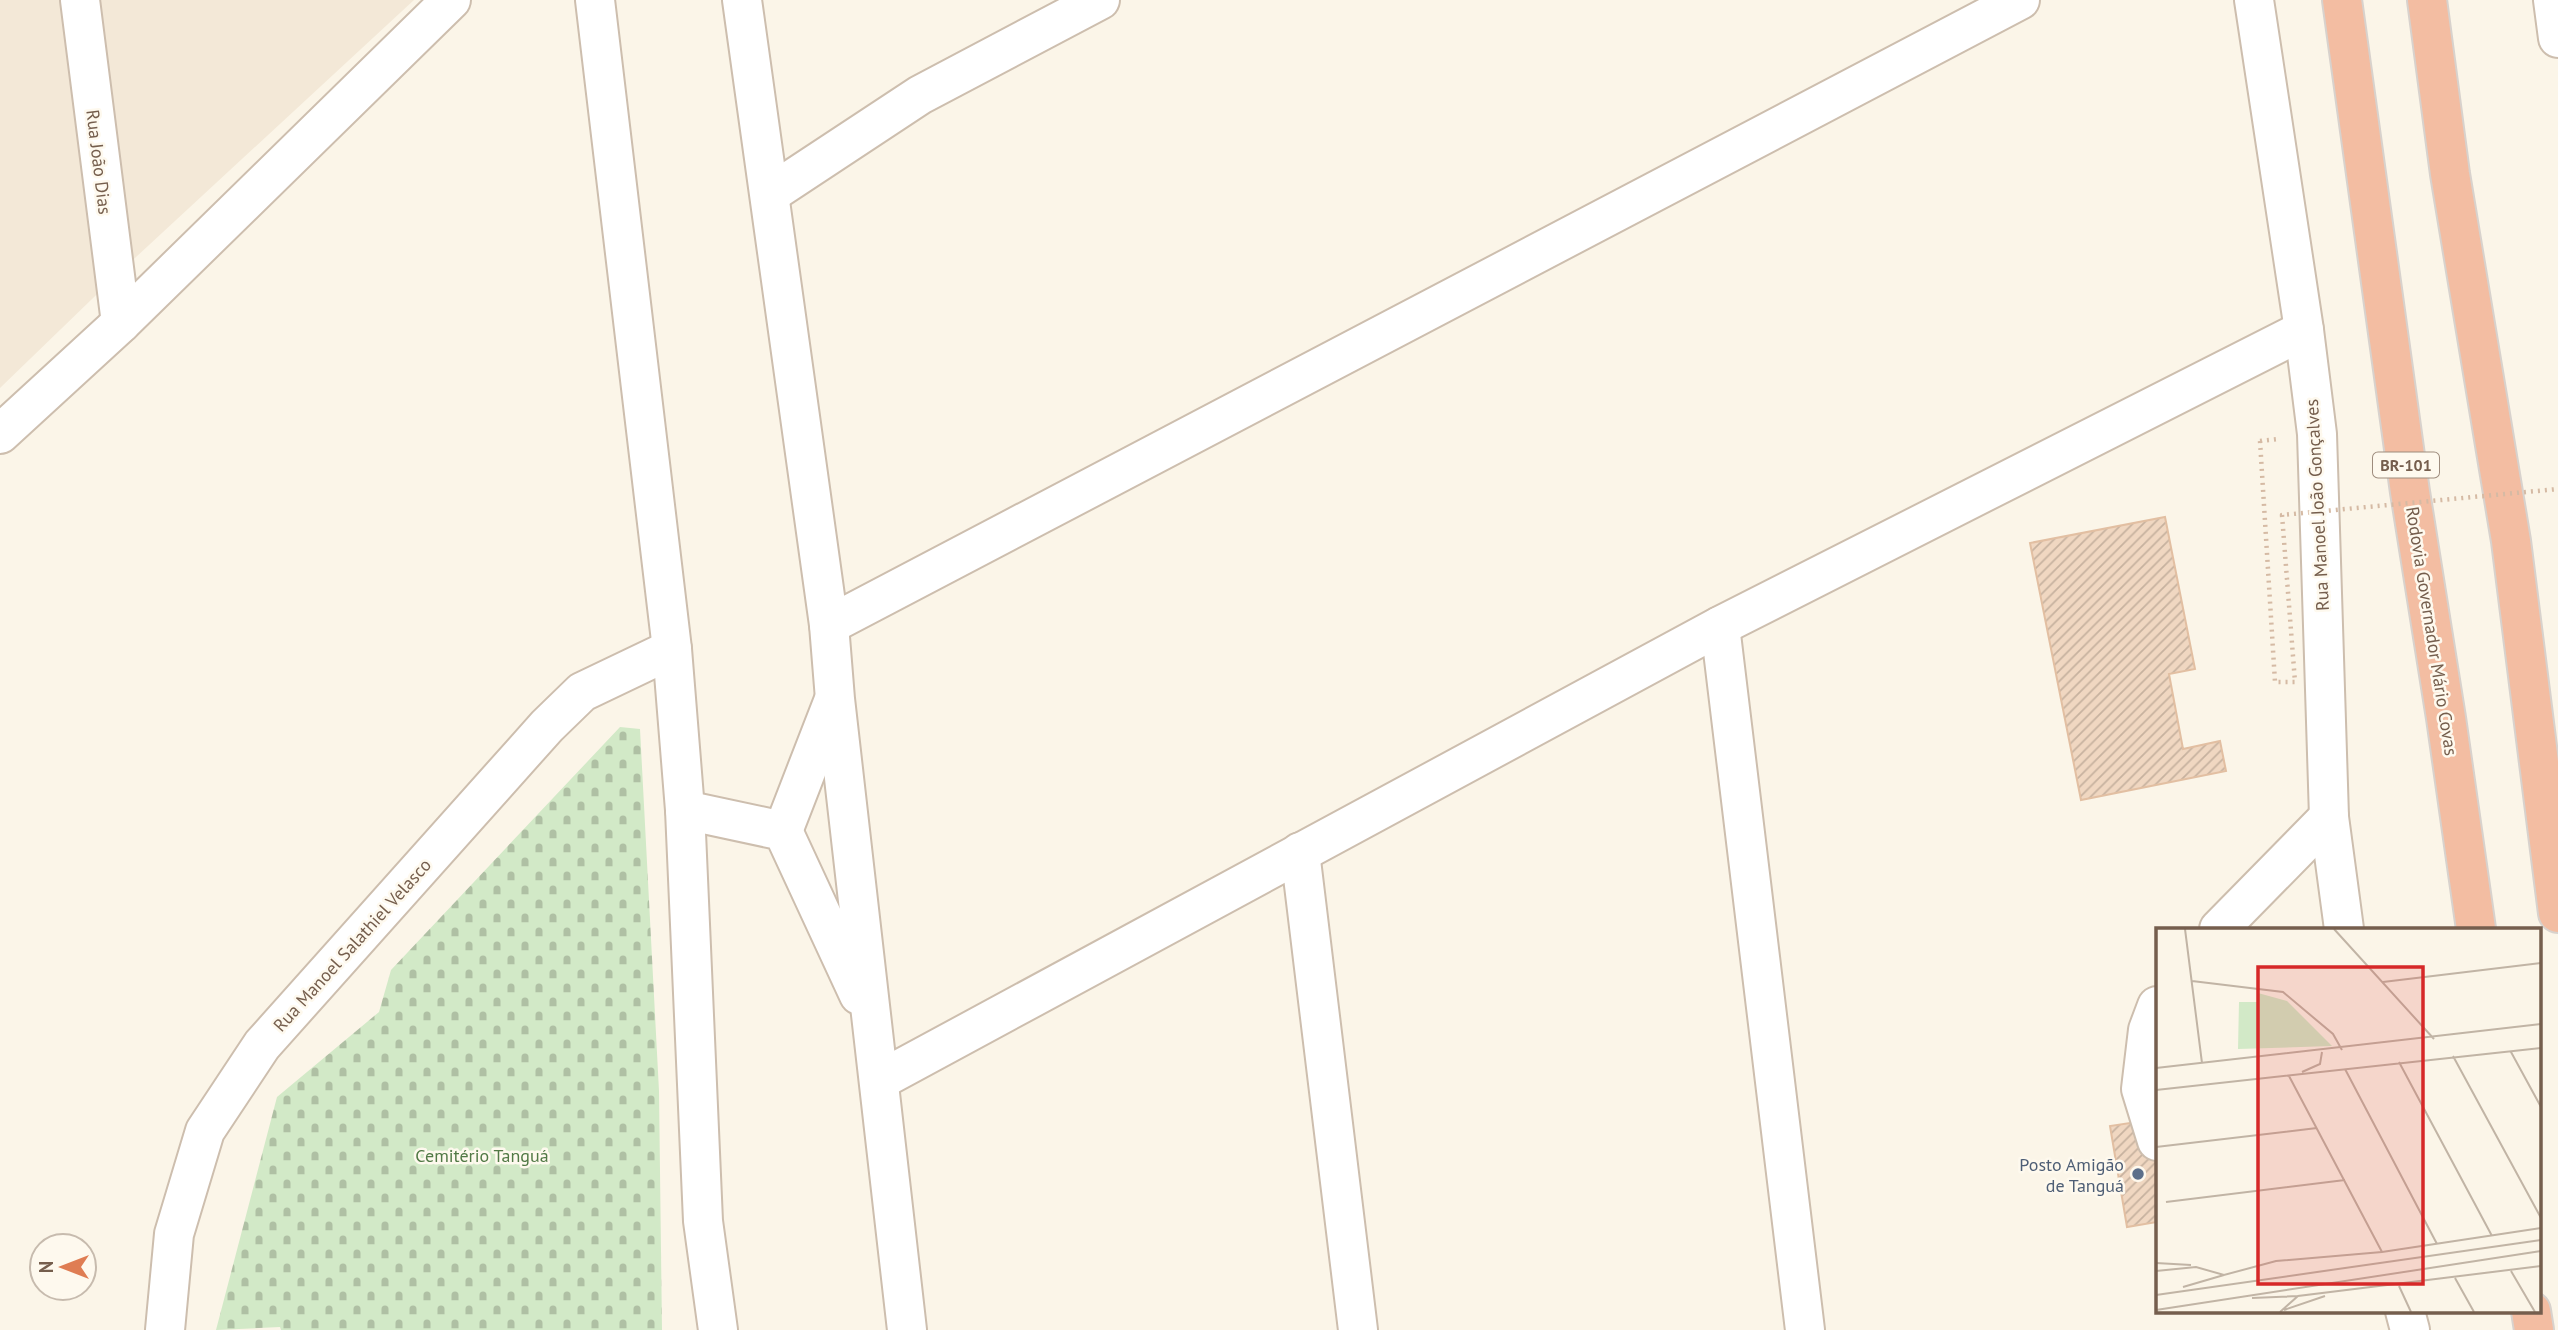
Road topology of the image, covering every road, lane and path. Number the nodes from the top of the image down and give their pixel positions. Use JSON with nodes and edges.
{"nodes":[{"id":1,"x":80,"y":0,"type":"edge"},
{"id":2,"x":451,"y":0,"type":"edge"},
{"id":3,"x":595,"y":0,"type":"edge"},
{"id":4,"x":742,"y":0,"type":"edge"},
{"id":5,"x":1100,"y":0,"type":"edge"},
{"id":6,"x":2020,"y":0,"type":"edge"},
{"id":7,"x":2254,"y":0,"type":"edge"},
{"id":8,"x":2342,"y":0,"type":"edge"},
{"id":9,"x":2427,"y":0,"type":"edge"},
{"id":10,"x":2553,"y":0,"type":"edge"},
{"id":11,"x":2558,"y":38,"type":"edge"},
{"id":12,"x":770,"y":194,"type":"junction"},
{"id":13,"x":121,"y":323,"type":"junction"},
{"id":14,"x":2304,"y":330,"type":"junction"},
{"id":15,"x":0,"y":434,"type":"edge"},
{"id":16,"x":2260,"y":441,"type":"dead end"},
{"id":17,"x":2558,"y":489,"type":"edge"},
{"id":18,"x":829,"y":625,"type":"junction"},
{"id":19,"x":1720,"y":626,"type":"junction"},
{"id":20,"x":672,"y":649,"type":"junction"},
{"id":21,"x":835,"y":699,"type":"junction"},
{"id":22,"x":685,"y":810,"type":"junction"},
{"id":23,"x":2329,"y":817,"type":"junction"},
{"id":24,"x":783,"y":831,"type":"junction"},
{"id":25,"x":1300,"y":852,"type":"junction"},
{"id":26,"x":2558,"y":913,"type":"edge"},
{"id":27,"x":2220,"y":928,"type":"edge"},
{"id":28,"x":2344,"y":928,"type":"edge"},
{"id":29,"x":2476,"y":928,"type":"edge"},
{"id":30,"x":2156,"y":1009,"type":"edge"},
{"id":31,"x":874,"y":1028,"type":"junction"},
{"id":32,"x":880,"y":1080,"type":"junction"},
{"id":33,"x":2156,"y":1138,"type":"edge"},
{"id":34,"x":2405,"y":1312,"type":"edge"},
{"id":35,"x":2531,"y":1312,"type":"edge"},
{"id":36,"x":165,"y":1330,"type":"edge"},
{"id":37,"x":718,"y":1330,"type":"edge"},
{"id":38,"x":908,"y":1330,"type":"edge"},
{"id":39,"x":1358,"y":1330,"type":"edge"},
{"id":40,"x":1805,"y":1330,"type":"edge"},
{"id":41,"x":2410,"y":1330,"type":"edge"},
{"id":42,"x":2534,"y":1330,"type":"edge"}],
"edges":[{"from":1,"to":13,"type":"street","name":"Rua João Dias"},
{"from":2,"to":13,"type":"street"},
{"from":3,"to":20,"type":"street"},
{"from":4,"to":12,"type":"street"},
{"from":5,"to":12,"type":"street"},
{"from":6,"to":18,"type":"street"},
{"from":7,"to":14,"type":"street","name":"Rua Manoel João Gonçalves"},
{"from":8,"to":29,"type":"highway","name":"Rodovia Governador Mário Covas","number":"BR-101"},
{"from":9,"to":26,"type":"highway"},
{"from":10,"to":11,"type":"street"},
{"from":12,"to":18,"type":"street"},
{"from":13,"to":15,"type":"street"},
{"from":14,"to":19,"type":"street"},
{"from":14,"to":23,"type":"street","name":"Rua Manoel João Gonçalves"},
{"from":16,"to":17,"type":"path","bridge":true},
{"from":18,"to":21,"type":"street"},
{"from":19,"to":25,"type":"street"},
{"from":19,"to":40,"type":"street"},
{"from":20,"to":22,"type":"street"},
{"from":20,"to":36,"type":"street","name":"Rua Manoel Salathiel Velasco"},
{"from":21,"to":24,"type":"street"},
{"from":21,"to":31,"type":"street"},
{"from":22,"to":24,"type":"street"},
{"from":22,"to":37,"type":"street"},
{"from":23,"to":27,"type":"street"},
{"from":23,"to":28,"type":"street","name":"Rua Manoel João Gonçalves"},
{"from":24,"to":31,"type":"street"},
{"from":25,"to":32,"type":"street"},
{"from":25,"to":39,"type":"street"},
{"from":30,"to":33,"type":"street"},
{"from":31,"to":32,"type":"street"},
{"from":32,"to":38,"type":"street"},
{"from":34,"to":41,"type":"street"},
{"from":35,"to":42,"type":"highway"}]}
